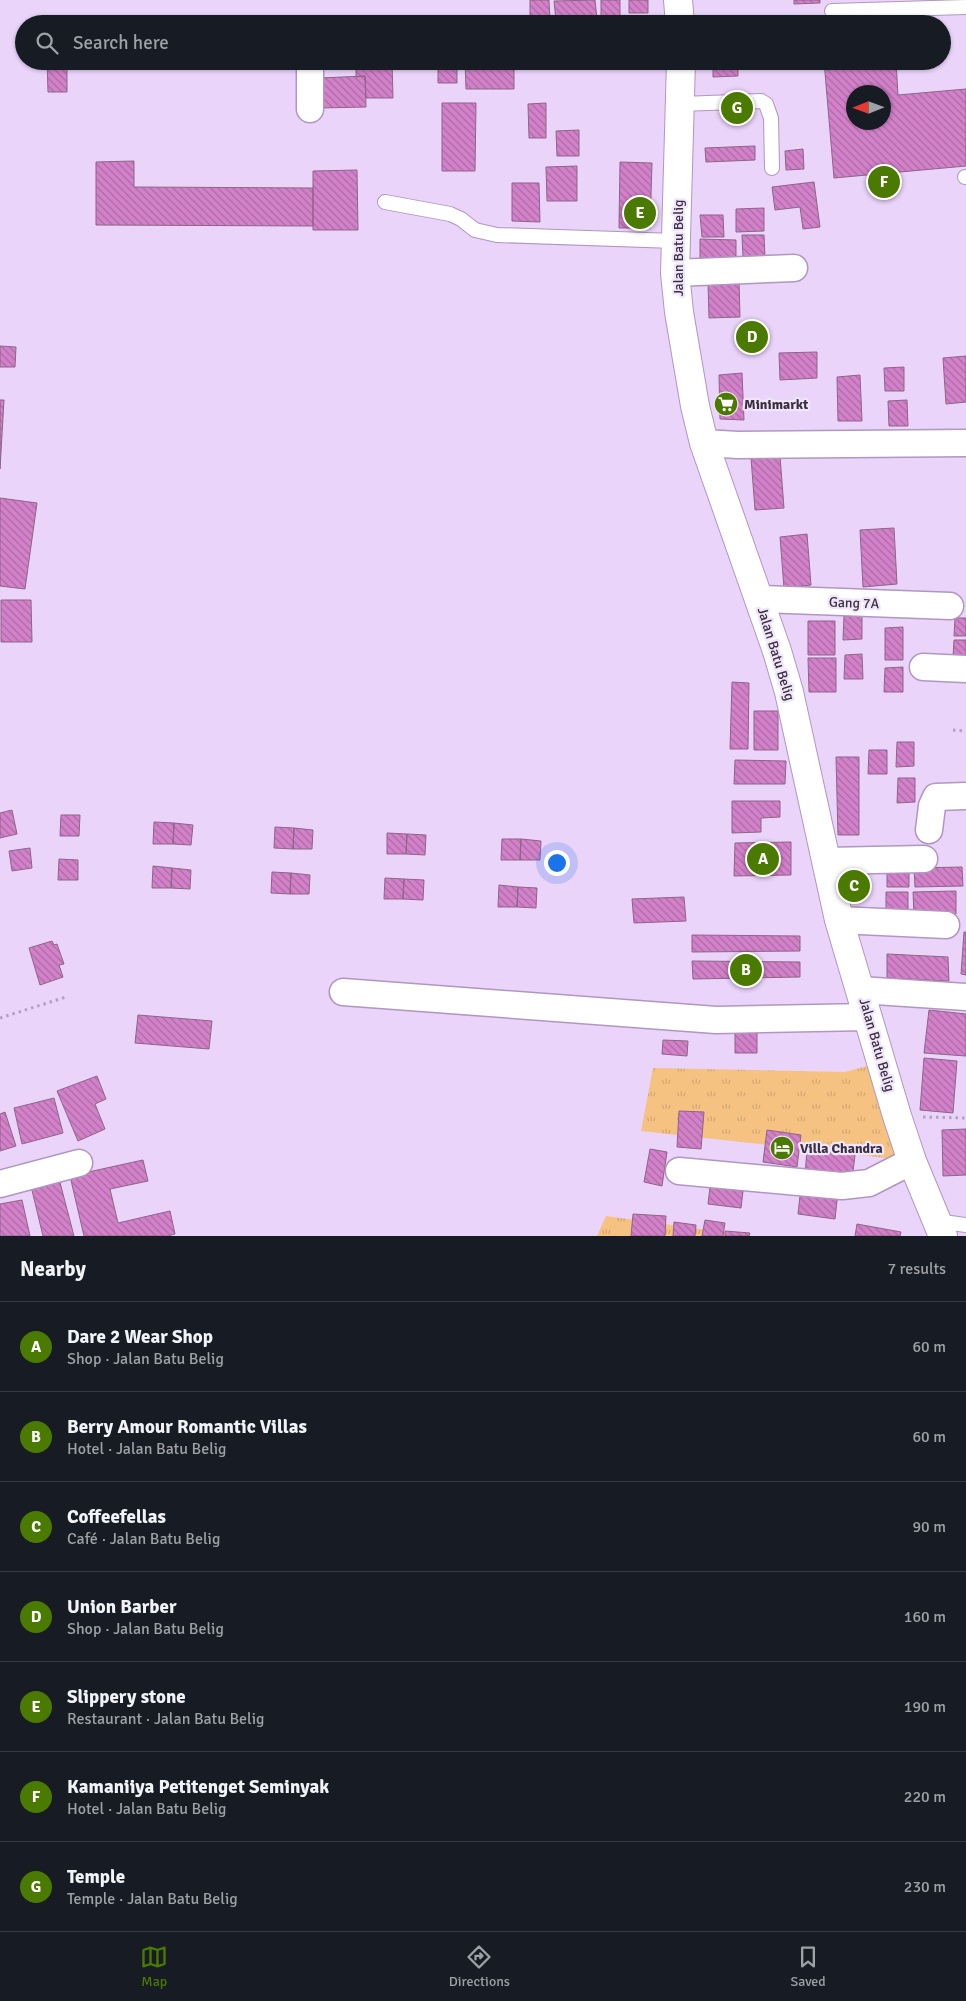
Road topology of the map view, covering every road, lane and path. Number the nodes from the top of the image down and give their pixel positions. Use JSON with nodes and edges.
{"nodes":[{"id":1,"x":678,"y":0,"type":"edge"},
{"id":2,"x":966,"y":7,"type":"edge"},
{"id":3,"x":832,"y":11,"type":"dead end"},
{"id":4,"x":679,"y":15,"type":"edge"},
{"id":5,"x":310,"y":70,"type":"edge"},
{"id":6,"x":681,"y":70,"type":"edge"},
{"id":7,"x":681,"y":104,"type":"junction"},
{"id":8,"x":310,"y":109,"type":"dead end"},
{"id":9,"x":772,"y":168,"type":"dead end"},
{"id":10,"x":386,"y":202,"type":"dead end"},
{"id":11,"x":675,"y":242,"type":"junction"},
{"id":12,"x":794,"y":268,"type":"dead end"},
{"id":13,"x":675,"y":273,"type":"junction"},
{"id":14,"x":704,"y":442,"type":"junction"},
{"id":15,"x":966,"y":443,"type":"edge"},
{"id":16,"x":759,"y":599,"type":"junction"},
{"id":17,"x":950,"y":606,"type":"dead end"},
{"id":18,"x":923,"y":667,"type":"dead end"},
{"id":19,"x":966,"y":669,"type":"edge"},
{"id":20,"x":952,"y":730,"type":"dead end"},
{"id":21,"x":966,"y":731,"type":"edge"},
{"id":22,"x":966,"y":796,"type":"edge"},
{"id":23,"x":929,"y":830,"type":"dead end"},
{"id":24,"x":924,"y":859,"type":"dead end"},
{"id":25,"x":826,"y":861,"type":"junction"},
{"id":26,"x":839,"y":920,"type":"junction"},
{"id":27,"x":946,"y":925,"type":"dead end"},
{"id":28,"x":860,"y":990,"type":"junction"},
{"id":29,"x":343,"y":992,"type":"dead end"},
{"id":30,"x":66,"y":997,"type":"dead end"},
{"id":31,"x":966,"y":997,"type":"edge"},
{"id":32,"x":868,"y":1017,"type":"junction"},
{"id":33,"x":0,"y":1018,"type":"edge"},
{"id":34,"x":897,"y":1116,"type":"junction"},
{"id":35,"x":966,"y":1118,"type":"edge"},
{"id":36,"x":912,"y":1161,"type":"junction"},
{"id":37,"x":80,"y":1162,"type":"dead end"},
{"id":38,"x":679,"y":1170,"type":"dead end"},
{"id":39,"x":0,"y":1184,"type":"edge"},
{"id":40,"x":966,"y":1225,"type":"edge"},
{"id":41,"x":939,"y":1228,"type":"edge"}],
"edges":[{"from":1,"to":4,"type":"street"},
{"from":2,"to":3,"type":"lane"},
{"from":5,"to":8,"type":"street"},
{"from":6,"to":7,"type":"street","name":"Jalan Batu Belig"},
{"from":7,"to":9,"type":"lane"},
{"from":7,"to":11,"type":"street","name":"Jalan Batu Belig"},
{"from":10,"to":11,"type":"lane"},
{"from":11,"to":13,"type":"street","name":"Jalan Batu Belig"},
{"from":12,"to":13,"type":"street"},
{"from":13,"to":14,"type":"street","name":"Jalan Batu Belig"},
{"from":14,"to":15,"type":"street"},
{"from":14,"to":16,"type":"street","name":"Jalan Batu Belig"},
{"from":16,"to":17,"type":"street","name":"Gang 7A"},
{"from":16,"to":25,"type":"street","name":"Jalan Batu Belig"},
{"from":18,"to":19,"type":"street"},
{"from":20,"to":21,"type":"path"},
{"from":22,"to":23,"type":"street"},
{"from":24,"to":25,"type":"street"},
{"from":25,"to":26,"type":"street","name":"Jalan Batu Belig"},
{"from":26,"to":27,"type":"street"},
{"from":26,"to":28,"type":"street","name":"Jalan Batu Belig"},
{"from":28,"to":31,"type":"street"},
{"from":28,"to":32,"type":"street","name":"Jalan Batu Belig"},
{"from":29,"to":32,"type":"street"},
{"from":30,"to":33,"type":"path"},
{"from":32,"to":34,"type":"street","name":"Jalan Batu Belig"},
{"from":34,"to":35,"type":"path"},
{"from":34,"to":36,"type":"street","name":"Jalan Batu Belig"},
{"from":36,"to":38,"type":"street"},
{"from":36,"to":41,"type":"street","name":"Jalan Batu Belig"},
{"from":37,"to":39,"type":"street"},
{"from":40,"to":41,"type":"lane"}]}
